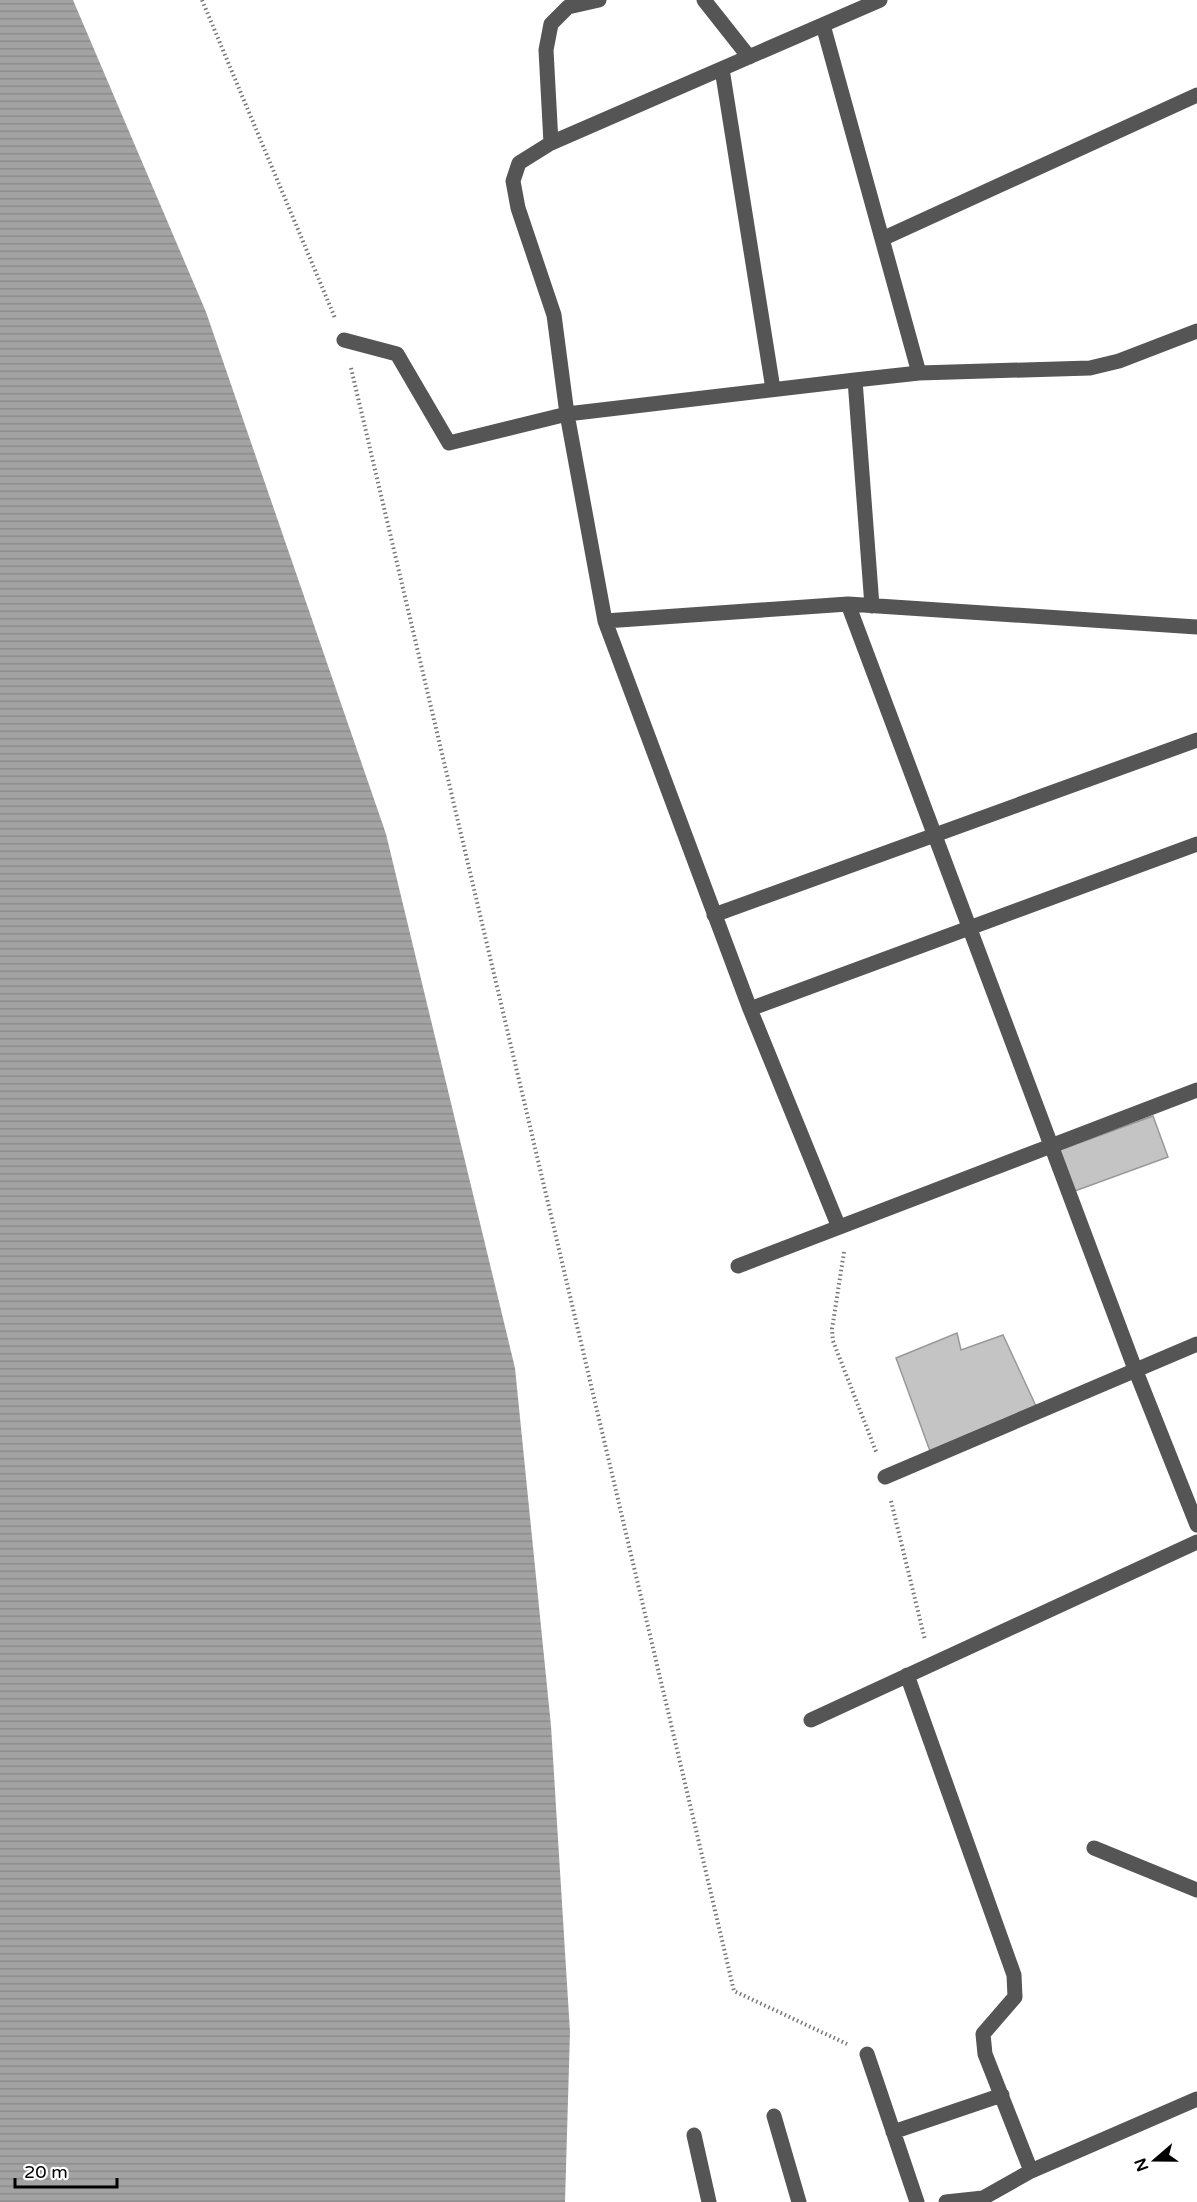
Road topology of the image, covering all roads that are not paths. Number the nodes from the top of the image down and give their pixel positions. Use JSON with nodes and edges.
{"nodes":[{"id":1,"x":599,"y":0,"type":"edge"},
{"id":2,"x":704,"y":0,"type":"edge"},
{"id":3,"x":880,"y":0,"type":"edge"},
{"id":4,"x":823,"y":25,"type":"junction"},
{"id":5,"x":749,"y":57,"type":"junction"},
{"id":6,"x":722,"y":69,"type":"junction"},
{"id":7,"x":1197,"y":95,"type":"edge"},
{"id":8,"x":551,"y":143,"type":"junction"},
{"id":9,"x":882,"y":239,"type":"junction"},
{"id":10,"x":1197,"y":332,"type":"edge"},
{"id":11,"x":344,"y":340,"type":"road end"},
{"id":12,"x":919,"y":373,"type":"junction"},
{"id":13,"x":855,"y":380,"type":"junction"},
{"id":14,"x":773,"y":389,"type":"junction"},
{"id":15,"x":567,"y":414,"type":"junction"},
{"id":16,"x":848,"y":604,"type":"junction"},
{"id":17,"x":872,"y":606,"type":"junction"},
{"id":18,"x":605,"y":621,"type":"junction"},
{"id":19,"x":1197,"y":627,"type":"edge"},
{"id":20,"x":1197,"y":740,"type":"edge"},
{"id":21,"x":935,"y":834,"type":"junction"},
{"id":22,"x":1197,"y":844,"type":"edge"},
{"id":23,"x":714,"y":915,"type":"junction"},
{"id":24,"x":971,"y":929,"type":"junction"},
{"id":25,"x":750,"y":1009,"type":"junction"},
{"id":26,"x":1197,"y":1090,"type":"edge"},
{"id":27,"x":1050,"y":1144,"type":"junction"},
{"id":28,"x":838,"y":1225,"type":"junction"},
{"id":29,"x":738,"y":1266,"type":"dead end"},
{"id":30,"x":1197,"y":1344,"type":"edge"},
{"id":31,"x":1136,"y":1369,"type":"junction"},
{"id":32,"x":885,"y":1477,"type":"road end"},
{"id":33,"x":1197,"y":1525,"type":"edge"},
{"id":34,"x":1197,"y":1542,"type":"edge"},
{"id":35,"x":907,"y":1676,"type":"junction"},
{"id":36,"x":811,"y":1720,"type":"dead end"},
{"id":37,"x":1094,"y":1848,"type":"dead end"},
{"id":38,"x":1197,"y":1890,"type":"edge"},
{"id":39,"x":867,"y":2054,"type":"road end"},
{"id":40,"x":1002,"y":2095,"type":"junction"},
{"id":41,"x":1197,"y":2099,"type":"edge"},
{"id":42,"x":774,"y":2116,"type":"dead end"},
{"id":43,"x":893,"y":2132,"type":"junction"},
{"id":44,"x":694,"y":2135,"type":"dead end"},
{"id":45,"x":1031,"y":2171,"type":"junction"},
{"id":46,"x":982,"y":2200,"type":"edge"},
{"id":47,"x":709,"y":2202,"type":"edge"},
{"id":48,"x":799,"y":2202,"type":"edge"},
{"id":49,"x":917,"y":2202,"type":"edge"},
{"id":50,"x":946,"y":2202,"type":"edge"}],
"edges":[{"from":1,"to":8,"type":"street"},
{"from":2,"to":5,"type":"street"},
{"from":3,"to":4,"type":"street"},
{"from":4,"to":5,"type":"street"},
{"from":4,"to":9,"type":"street"},
{"from":5,"to":6,"type":"street"},
{"from":6,"to":8,"type":"street"},
{"from":6,"to":14,"type":"street"},
{"from":7,"to":9,"type":"street"},
{"from":8,"to":15,"type":"street"},
{"from":9,"to":12,"type":"street"},
{"from":10,"to":12,"type":"street"},
{"from":11,"to":15,"type":"street"},
{"from":12,"to":13,"type":"street"},
{"from":13,"to":14,"type":"street"},
{"from":13,"to":17,"type":"street"},
{"from":14,"to":15,"type":"street"},
{"from":15,"to":18,"type":"street"},
{"from":16,"to":17,"type":"street"},
{"from":16,"to":18,"type":"street"},
{"from":16,"to":21,"type":"street"},
{"from":17,"to":19,"type":"street"},
{"from":18,"to":23,"type":"street"},
{"from":20,"to":21,"type":"street"},
{"from":21,"to":23,"type":"street"},
{"from":21,"to":24,"type":"street"},
{"from":22,"to":24,"type":"street"},
{"from":23,"to":25,"type":"street"},
{"from":24,"to":25,"type":"street"},
{"from":24,"to":27,"type":"street"},
{"from":25,"to":28,"type":"street"},
{"from":26,"to":27,"type":"street"},
{"from":27,"to":28,"type":"street"},
{"from":27,"to":31,"type":"street"},
{"from":28,"to":29,"type":"street"},
{"from":30,"to":31,"type":"street"},
{"from":31,"to":32,"type":"street"},
{"from":31,"to":33,"type":"street"},
{"from":34,"to":35,"type":"street"},
{"from":35,"to":36,"type":"street"},
{"from":35,"to":40,"type":"street"},
{"from":37,"to":38,"type":"street"},
{"from":39,"to":43,"type":"street"},
{"from":40,"to":43,"type":"street"},
{"from":40,"to":45,"type":"street"},
{"from":41,"to":45,"type":"street"},
{"from":42,"to":48,"type":"street"},
{"from":43,"to":49,"type":"street"},
{"from":44,"to":47,"type":"street"},
{"from":45,"to":46,"type":"street"},
{"from":46,"to":50,"type":"street"}]}
